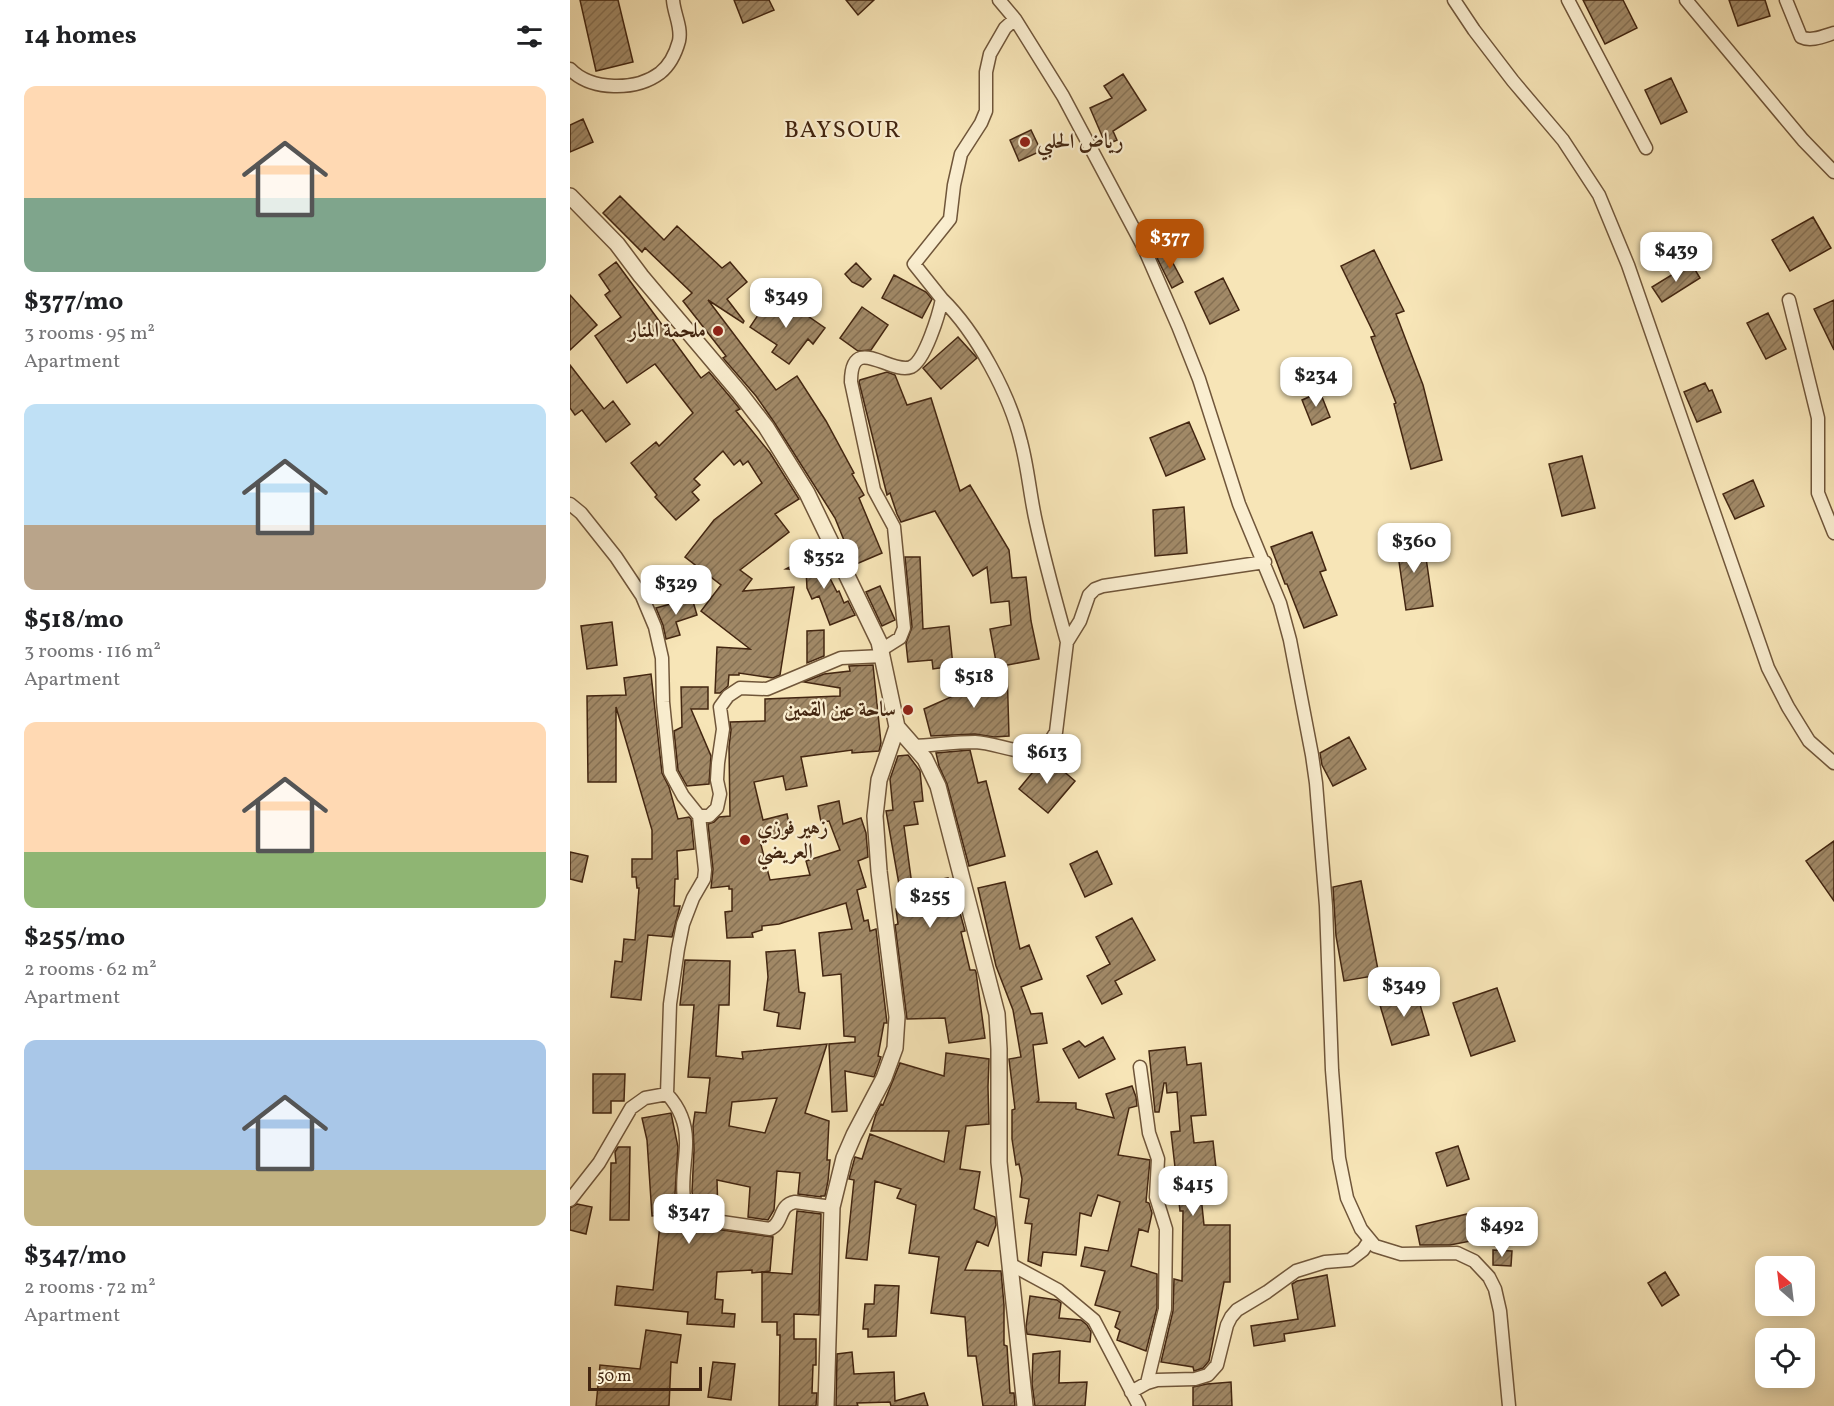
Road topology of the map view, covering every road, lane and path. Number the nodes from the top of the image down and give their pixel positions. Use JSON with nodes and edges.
{"nodes":[{"id":1,"x":673,"y":0,"type":"edge"},
{"id":2,"x":999,"y":0,"type":"edge"},
{"id":3,"x":1454,"y":0,"type":"edge"},
{"id":4,"x":1568,"y":0,"type":"edge"},
{"id":5,"x":1686,"y":0,"type":"edge"},
{"id":6,"x":1786,"y":0,"type":"edge"},
{"id":7,"x":1015,"y":19,"type":"junction"},
{"id":8,"x":1834,"y":33,"type":"edge"},
{"id":9,"x":570,"y":69,"type":"edge"},
{"id":10,"x":1646,"y":148,"type":"dead end"},
{"id":11,"x":1834,"y":172,"type":"edge"},
{"id":12,"x":570,"y":196,"type":"edge"},
{"id":13,"x":942,"y":299,"type":"junction"},
{"id":14,"x":1789,"y":300,"type":"dead end"},
{"id":15,"x":570,"y":504,"type":"edge"},
{"id":16,"x":1834,"y":533,"type":"edge"},
{"id":17,"x":1264,"y":562,"type":"junction"},
{"id":18,"x":1067,"y":642,"type":"junction"},
{"id":19,"x":882,"y":653,"type":"junction"},
{"id":20,"x":897,"y":727,"type":"junction"},
{"id":21,"x":914,"y":746,"type":"junction"},
{"id":22,"x":1834,"y":763,"type":"edge"},
{"id":23,"x":699,"y":816,"type":"junction"},
{"id":24,"x":1140,"y":1067,"type":"dead end"},
{"id":25,"x":667,"y":1094,"type":"junction"},
{"id":26,"x":570,"y":1200,"type":"edge"},
{"id":27,"x":832,"y":1207,"type":"junction"},
{"id":28,"x":1369,"y":1241,"type":"junction"},
{"id":29,"x":1011,"y":1264,"type":"junction"},
{"id":30,"x":1147,"y":1383,"type":"junction"},
{"id":31,"x":1131,"y":1392,"type":"junction"},
{"id":32,"x":826,"y":1406,"type":"edge"},
{"id":33,"x":1025,"y":1406,"type":"edge"},
{"id":34,"x":1139,"y":1406,"type":"edge"},
{"id":35,"x":1509,"y":1406,"type":"edge"}],
"edges":[{"from":1,"to":9,"type":"street"},
{"from":2,"to":7,"type":"street"},
{"from":3,"to":22,"type":"street"},
{"from":4,"to":10,"type":"street"},
{"from":5,"to":11,"type":"street"},
{"from":6,"to":8,"type":"street"},
{"from":7,"to":13,"type":"street"},
{"from":7,"to":17,"type":"street"},
{"from":12,"to":19,"type":"street"},
{"from":13,"to":18,"type":"street"},
{"from":13,"to":19,"type":"street"},
{"from":14,"to":16,"type":"street"},
{"from":15,"to":23,"type":"street"},
{"from":17,"to":18,"type":"street"},
{"from":17,"to":28,"type":"street"},
{"from":18,"to":21,"type":"street"},
{"from":19,"to":20,"type":"street"},
{"from":19,"to":23,"type":"street"},
{"from":20,"to":21,"type":"street"},
{"from":20,"to":27,"type":"street"},
{"from":21,"to":29,"type":"street"},
{"from":23,"to":25,"type":"street"},
{"from":24,"to":30,"type":"street"},
{"from":25,"to":26,"type":"street"},
{"from":25,"to":27,"type":"street"},
{"from":27,"to":32,"type":"street"},
{"from":28,"to":30,"type":"street"},
{"from":28,"to":35,"type":"street"},
{"from":29,"to":31,"type":"street"},
{"from":29,"to":33,"type":"street"},
{"from":30,"to":31,"type":"street"},
{"from":31,"to":34,"type":"street"}]}
